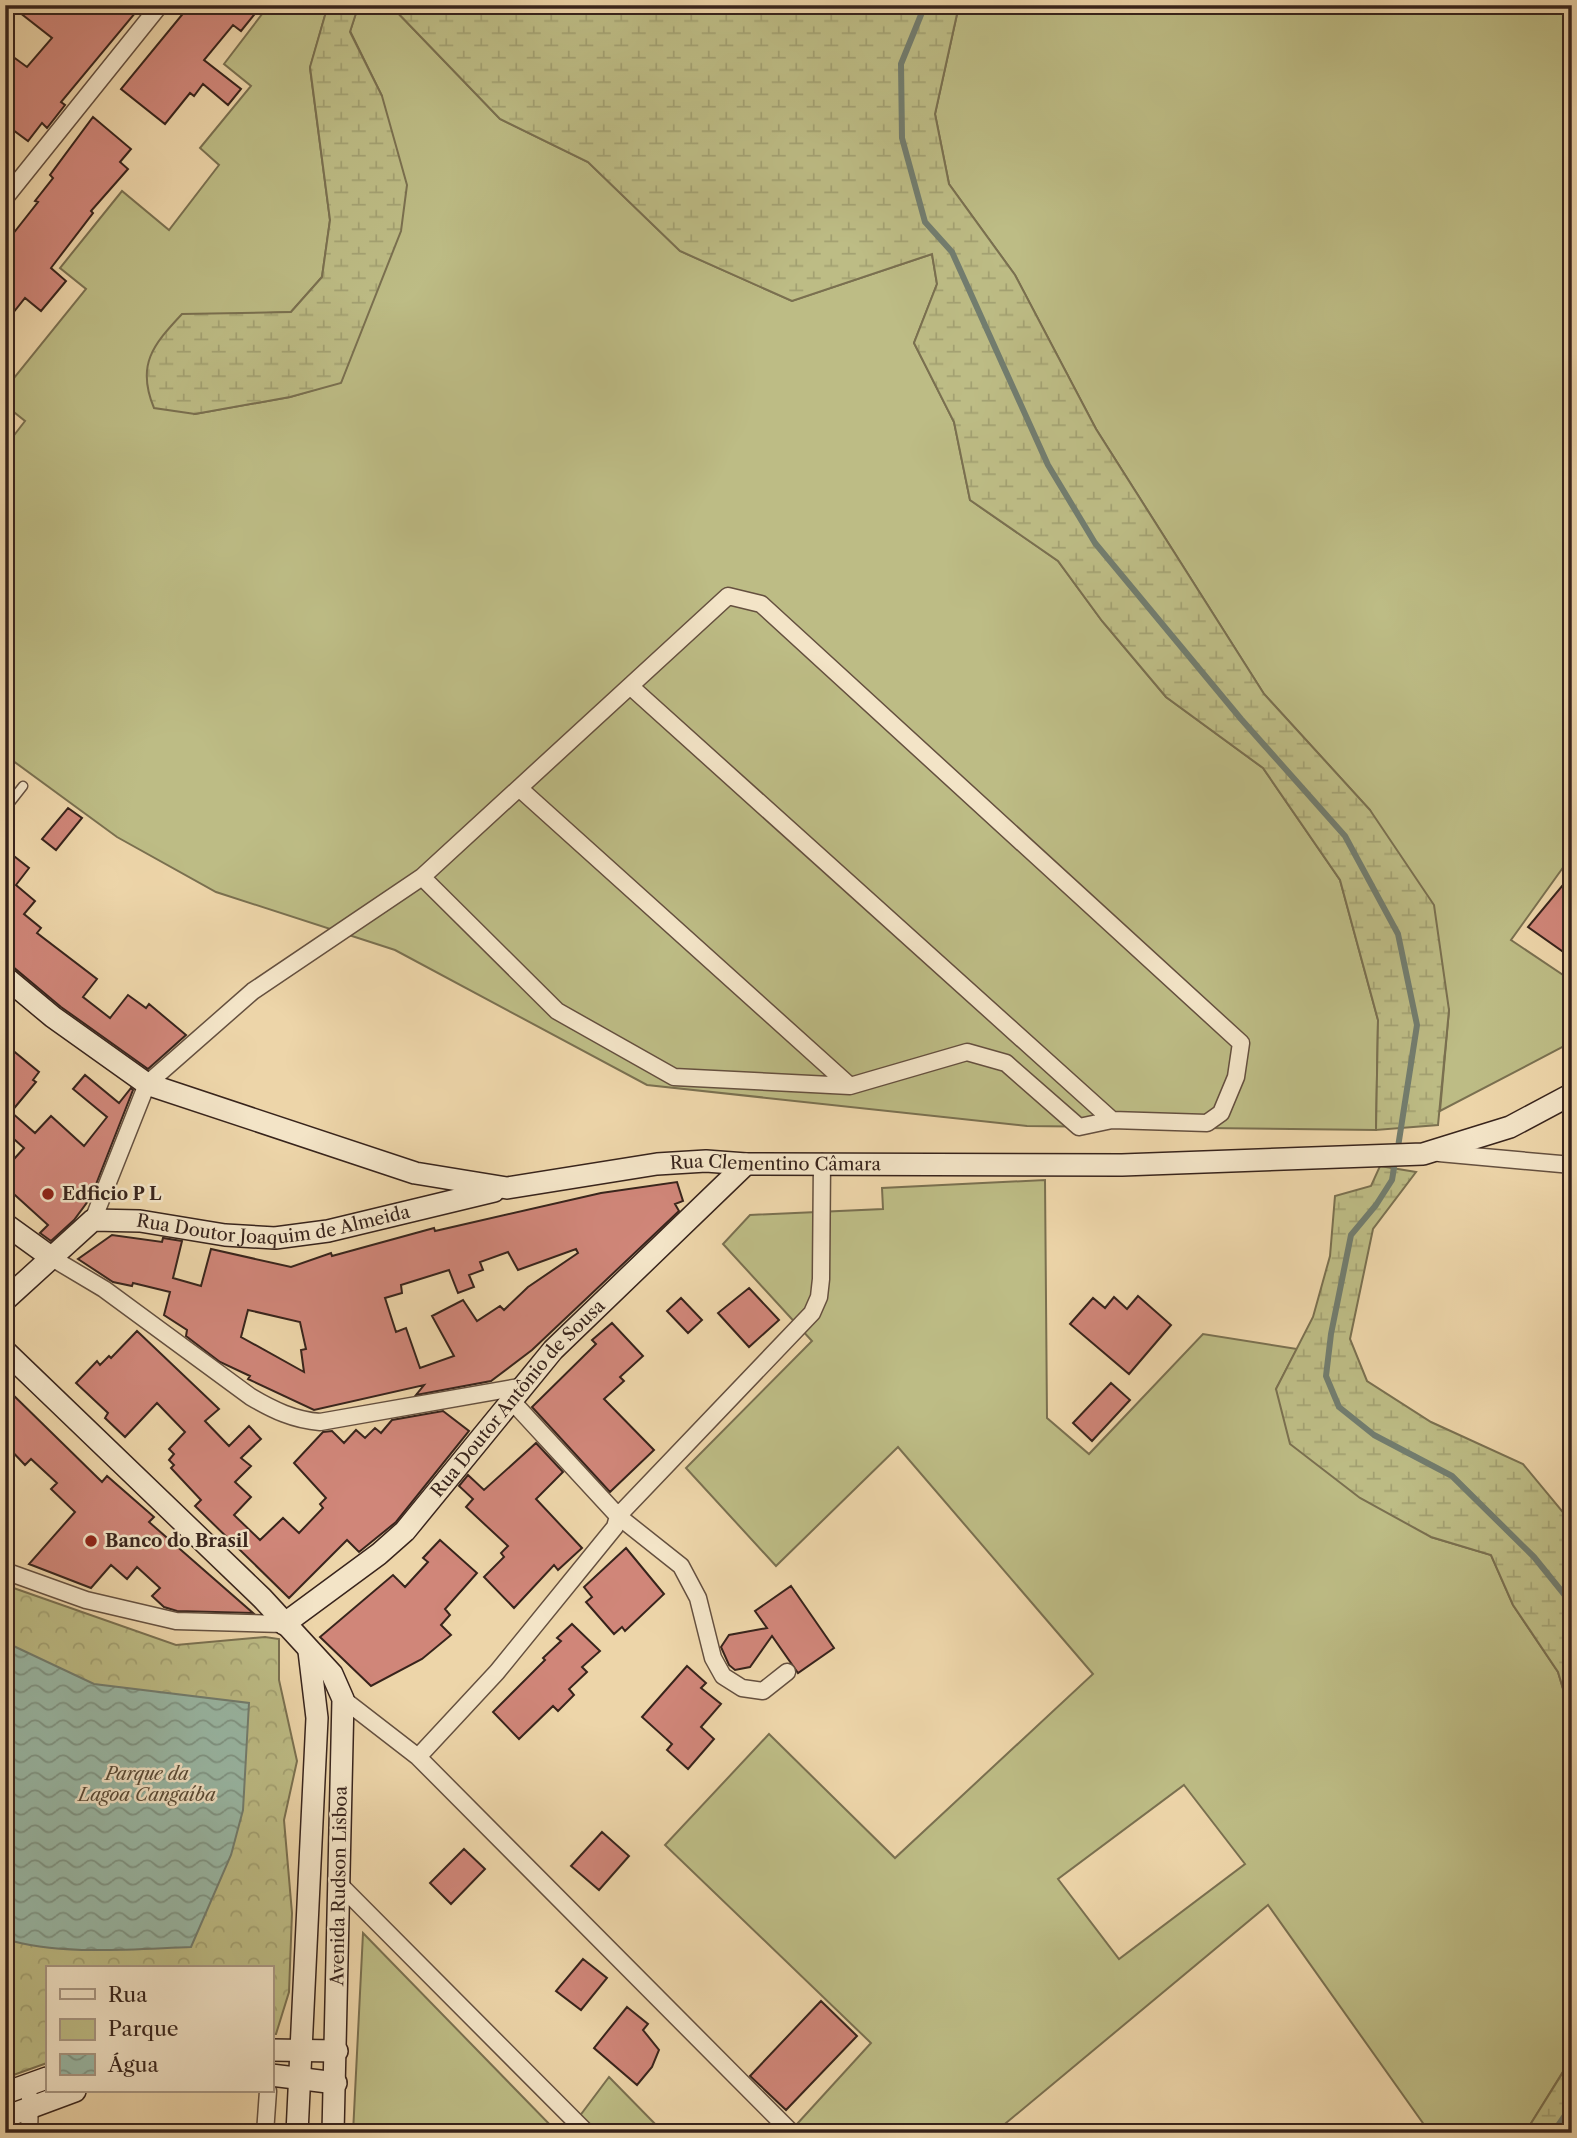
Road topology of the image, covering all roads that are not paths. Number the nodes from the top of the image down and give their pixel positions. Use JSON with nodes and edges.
{"nodes":[{"id":1,"x":160,"y":5,"type":"edge"},
{"id":2,"x":5,"y":198,"type":"edge"},
{"id":3,"x":630,"y":686,"type":"junction"},
{"id":4,"x":23,"y":786,"type":"dead end"},
{"id":5,"x":519,"y":788,"type":"junction"},
{"id":6,"x":5,"y":809,"type":"edge"},
{"id":7,"x":422,"y":877,"type":"junction"},
{"id":8,"x":5,"y":977,"type":"edge"},
{"id":9,"x":147,"y":1084,"type":"junction"},
{"id":10,"x":850,"y":1086,"type":"junction"},
{"id":11,"x":1572,"y":1094,"type":"edge"},
{"id":12,"x":1112,"y":1120,"type":"junction"},
{"id":13,"x":1428,"y":1153,"type":"junction"},
{"id":14,"x":822,"y":1162,"type":"junction"},
{"id":15,"x":746,"y":1164,"type":"junction"},
{"id":16,"x":1572,"y":1165,"type":"edge"},
{"id":17,"x":507,"y":1188,"type":"junction"},
{"id":18,"x":93,"y":1220,"type":"junction"},
{"id":19,"x":5,"y":1224,"type":"edge"},
{"id":20,"x":15,"y":1243,"type":"edge"},
{"id":21,"x":52,"y":1258,"type":"junction"},
{"id":22,"x":5,"y":1300,"type":"edge"},
{"id":23,"x":5,"y":1351,"type":"edge"},
{"id":24,"x":514,"y":1393,"type":"junction"},
{"id":25,"x":618,"y":1516,"type":"junction"},
{"id":26,"x":5,"y":1571,"type":"edge"},
{"id":27,"x":284,"y":1624,"type":"junction"},
{"id":28,"x":310,"y":1651,"type":"junction"},
{"id":29,"x":788,"y":1672,"type":"dead end"},
{"id":30,"x":343,"y":1699,"type":"junction"},
{"id":31,"x":418,"y":1757,"type":"junction"},
{"id":32,"x":338,"y":1883,"type":"junction"},
{"id":33,"x":273,"y":2050,"type":"edge"},
{"id":34,"x":301,"y":2050,"type":"junction"},
{"id":35,"x":337,"y":2051,"type":"junction"},
{"id":36,"x":273,"y":2075,"type":"edge"},
{"id":37,"x":300,"y":2078,"type":"junction"},
{"id":38,"x":37,"y":2081,"type":"edge"},
{"id":39,"x":336,"y":2083,"type":"junction"},
{"id":40,"x":72,"y":2092,"type":"edge"},
{"id":41,"x":268,"y":2092,"type":"edge"},
{"id":42,"x":5,"y":2093,"type":"edge"},
{"id":43,"x":31,"y":2107,"type":"junction"},
{"id":44,"x":5,"y":2117,"type":"edge"},
{"id":45,"x":30,"y":2133,"type":"edge"},
{"id":46,"x":265,"y":2133,"type":"edge"},
{"id":47,"x":297,"y":2133,"type":"edge"},
{"id":48,"x":332,"y":2133,"type":"edge"},
{"id":49,"x":587,"y":2133,"type":"edge"},
{"id":50,"x":792,"y":2133,"type":"edge"}],
"edges":[{"from":1,"to":2,"type":"street"},
{"from":3,"to":5,"type":"street"},
{"from":3,"to":12,"type":"street"},
{"from":3,"to":12,"type":"street"},
{"from":4,"to":6,"type":"lane"},
{"from":5,"to":7,"type":"street"},
{"from":5,"to":10,"type":"street"},
{"from":7,"to":9,"type":"street"},
{"from":7,"to":10,"type":"street"},
{"from":8,"to":9,"type":"main road","name":"Rua Clementino Câmara"},
{"from":9,"to":17,"type":"main road","name":"Rua Clementino Câmara"},
{"from":9,"to":18,"type":"street"},
{"from":10,"to":12,"type":"street"},
{"from":11,"to":13,"type":"main road","name":"Rua Clementino Câmara"},
{"from":13,"to":14,"type":"main road","name":"Rua Clementino Câmara"},
{"from":13,"to":16,"type":"street"},
{"from":14,"to":15,"type":"main road","name":"Rua Clementino Câmara"},
{"from":14,"to":25,"type":"street"},
{"from":15,"to":17,"type":"main road","name":"Rua Clementino Câmara"},
{"from":15,"to":24,"type":"main road","name":"Rua Doutor Antônio de Sousa"},
{"from":17,"to":18,"type":"main road","name":"Rua Doutor Joaquim de Almeida"},
{"from":18,"to":21,"type":"main road"},
{"from":19,"to":20,"type":"main road"},
{"from":20,"to":21,"type":"main road"},
{"from":21,"to":22,"type":"main road"},
{"from":21,"to":24,"type":"street"},
{"from":23,"to":27,"type":"main road","name":"Avenida Rudson Lisboa"},
{"from":24,"to":25,"type":"street"},
{"from":24,"to":27,"type":"main road","name":"Rua Doutor Antônio de Sousa"},
{"from":25,"to":29,"type":"street"},
{"from":25,"to":31,"type":"street"},
{"from":26,"to":27,"type":"street"},
{"from":27,"to":28,"type":"main road","name":"Avenida Rudson Lisboa"},
{"from":28,"to":30,"type":"main road","name":"Avenida Rudson Lisboa"},
{"from":28,"to":34,"type":"main road","name":"Avenida Rudson Lisboa"},
{"from":30,"to":31,"type":"street"},
{"from":30,"to":32,"type":"main road","name":"Avenida Rudson Lisboa"},
{"from":31,"to":50,"type":"street"},
{"from":32,"to":35,"type":"main road","name":"Avenida Rudson Lisboa"},
{"from":32,"to":49,"type":"street"},
{"from":33,"to":34,"type":"main road"},
{"from":34,"to":35,"type":"main road"},
{"from":34,"to":37,"type":"main road","name":"Avenida Rudson Lisboa"},
{"from":35,"to":39,"type":"main road","name":"Avenida Rudson Lisboa"},
{"from":36,"to":37,"type":"main road"},
{"from":37,"to":39,"type":"main road"},
{"from":37,"to":47,"type":"main road","name":"Avenida Rudson Lisboa"},
{"from":38,"to":42,"type":"main road"},
{"from":38,"to":43,"type":"street"},
{"from":39,"to":48,"type":"main road","name":"Avenida Rudson Lisboa"},
{"from":40,"to":43,"type":"main road"},
{"from":41,"to":46,"type":"street"},
{"from":43,"to":44,"type":"main road"},
{"from":43,"to":45,"type":"street"}]}
